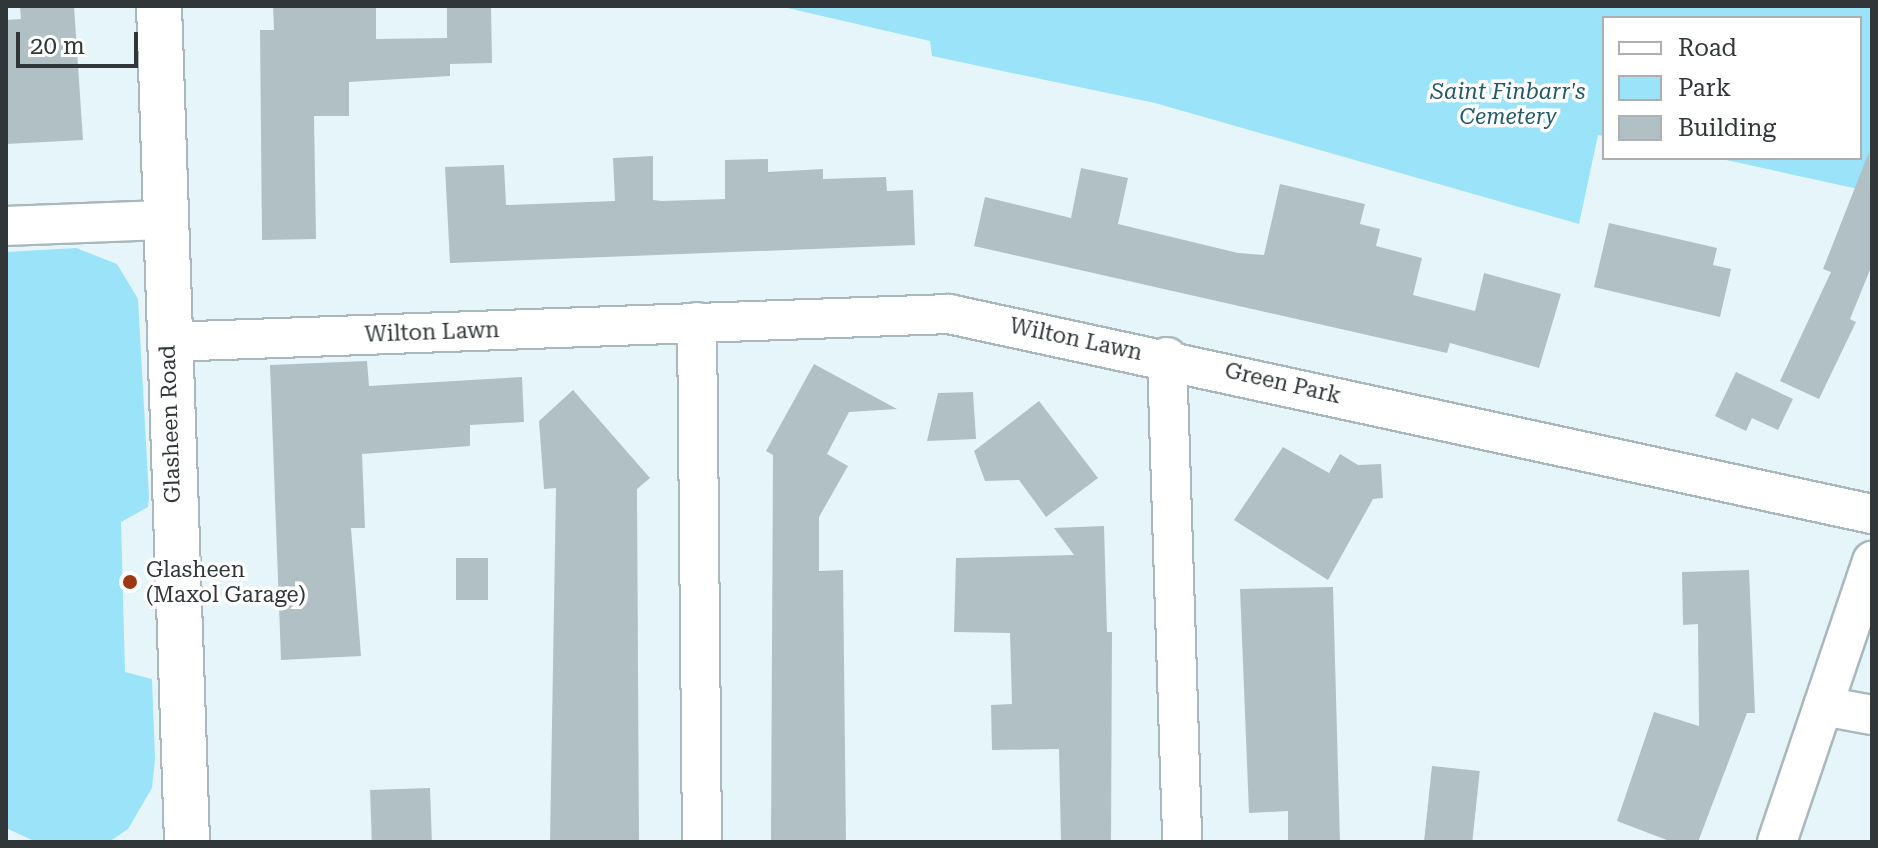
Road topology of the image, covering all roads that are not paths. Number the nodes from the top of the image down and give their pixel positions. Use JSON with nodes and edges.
{"nodes":[{"id":1,"x":159,"y":6,"type":"edge"},
{"id":2,"x":164,"y":220,"type":"junction"},
{"id":3,"x":6,"y":226,"type":"edge"},
{"id":4,"x":697,"y":322,"type":"junction"},
{"id":5,"x":167,"y":342,"type":"junction"},
{"id":6,"x":1167,"y":357,"type":"junction"},
{"id":7,"x":1872,"y":514,"type":"edge"},
{"id":8,"x":1872,"y":561,"type":"edge"},
{"id":9,"x":1823,"y":706,"type":"junction"},
{"id":10,"x":1872,"y":715,"type":"edge"},
{"id":11,"x":187,"y":842,"type":"edge"},
{"id":12,"x":702,"y":842,"type":"edge"},
{"id":13,"x":1182,"y":842,"type":"edge"},
{"id":14,"x":1777,"y":842,"type":"edge"}],
"edges":[{"from":1,"to":2,"type":"main road","name":"Glasheen Road"},
{"from":2,"to":3,"type":"street"},
{"from":2,"to":5,"type":"main road","name":"Glasheen Road"},
{"from":4,"to":5,"type":"street","name":"Wilton Lawn"},
{"from":4,"to":6,"type":"street","name":"Wilton Lawn"},
{"from":4,"to":12,"type":"street"},
{"from":5,"to":11,"type":"main road","name":"Glasheen Road"},
{"from":6,"to":7,"type":"street","name":"Green Park"},
{"from":6,"to":13,"type":"street"},
{"from":8,"to":9,"type":"street"},
{"from":9,"to":10,"type":"street"},
{"from":9,"to":14,"type":"street"}]}
